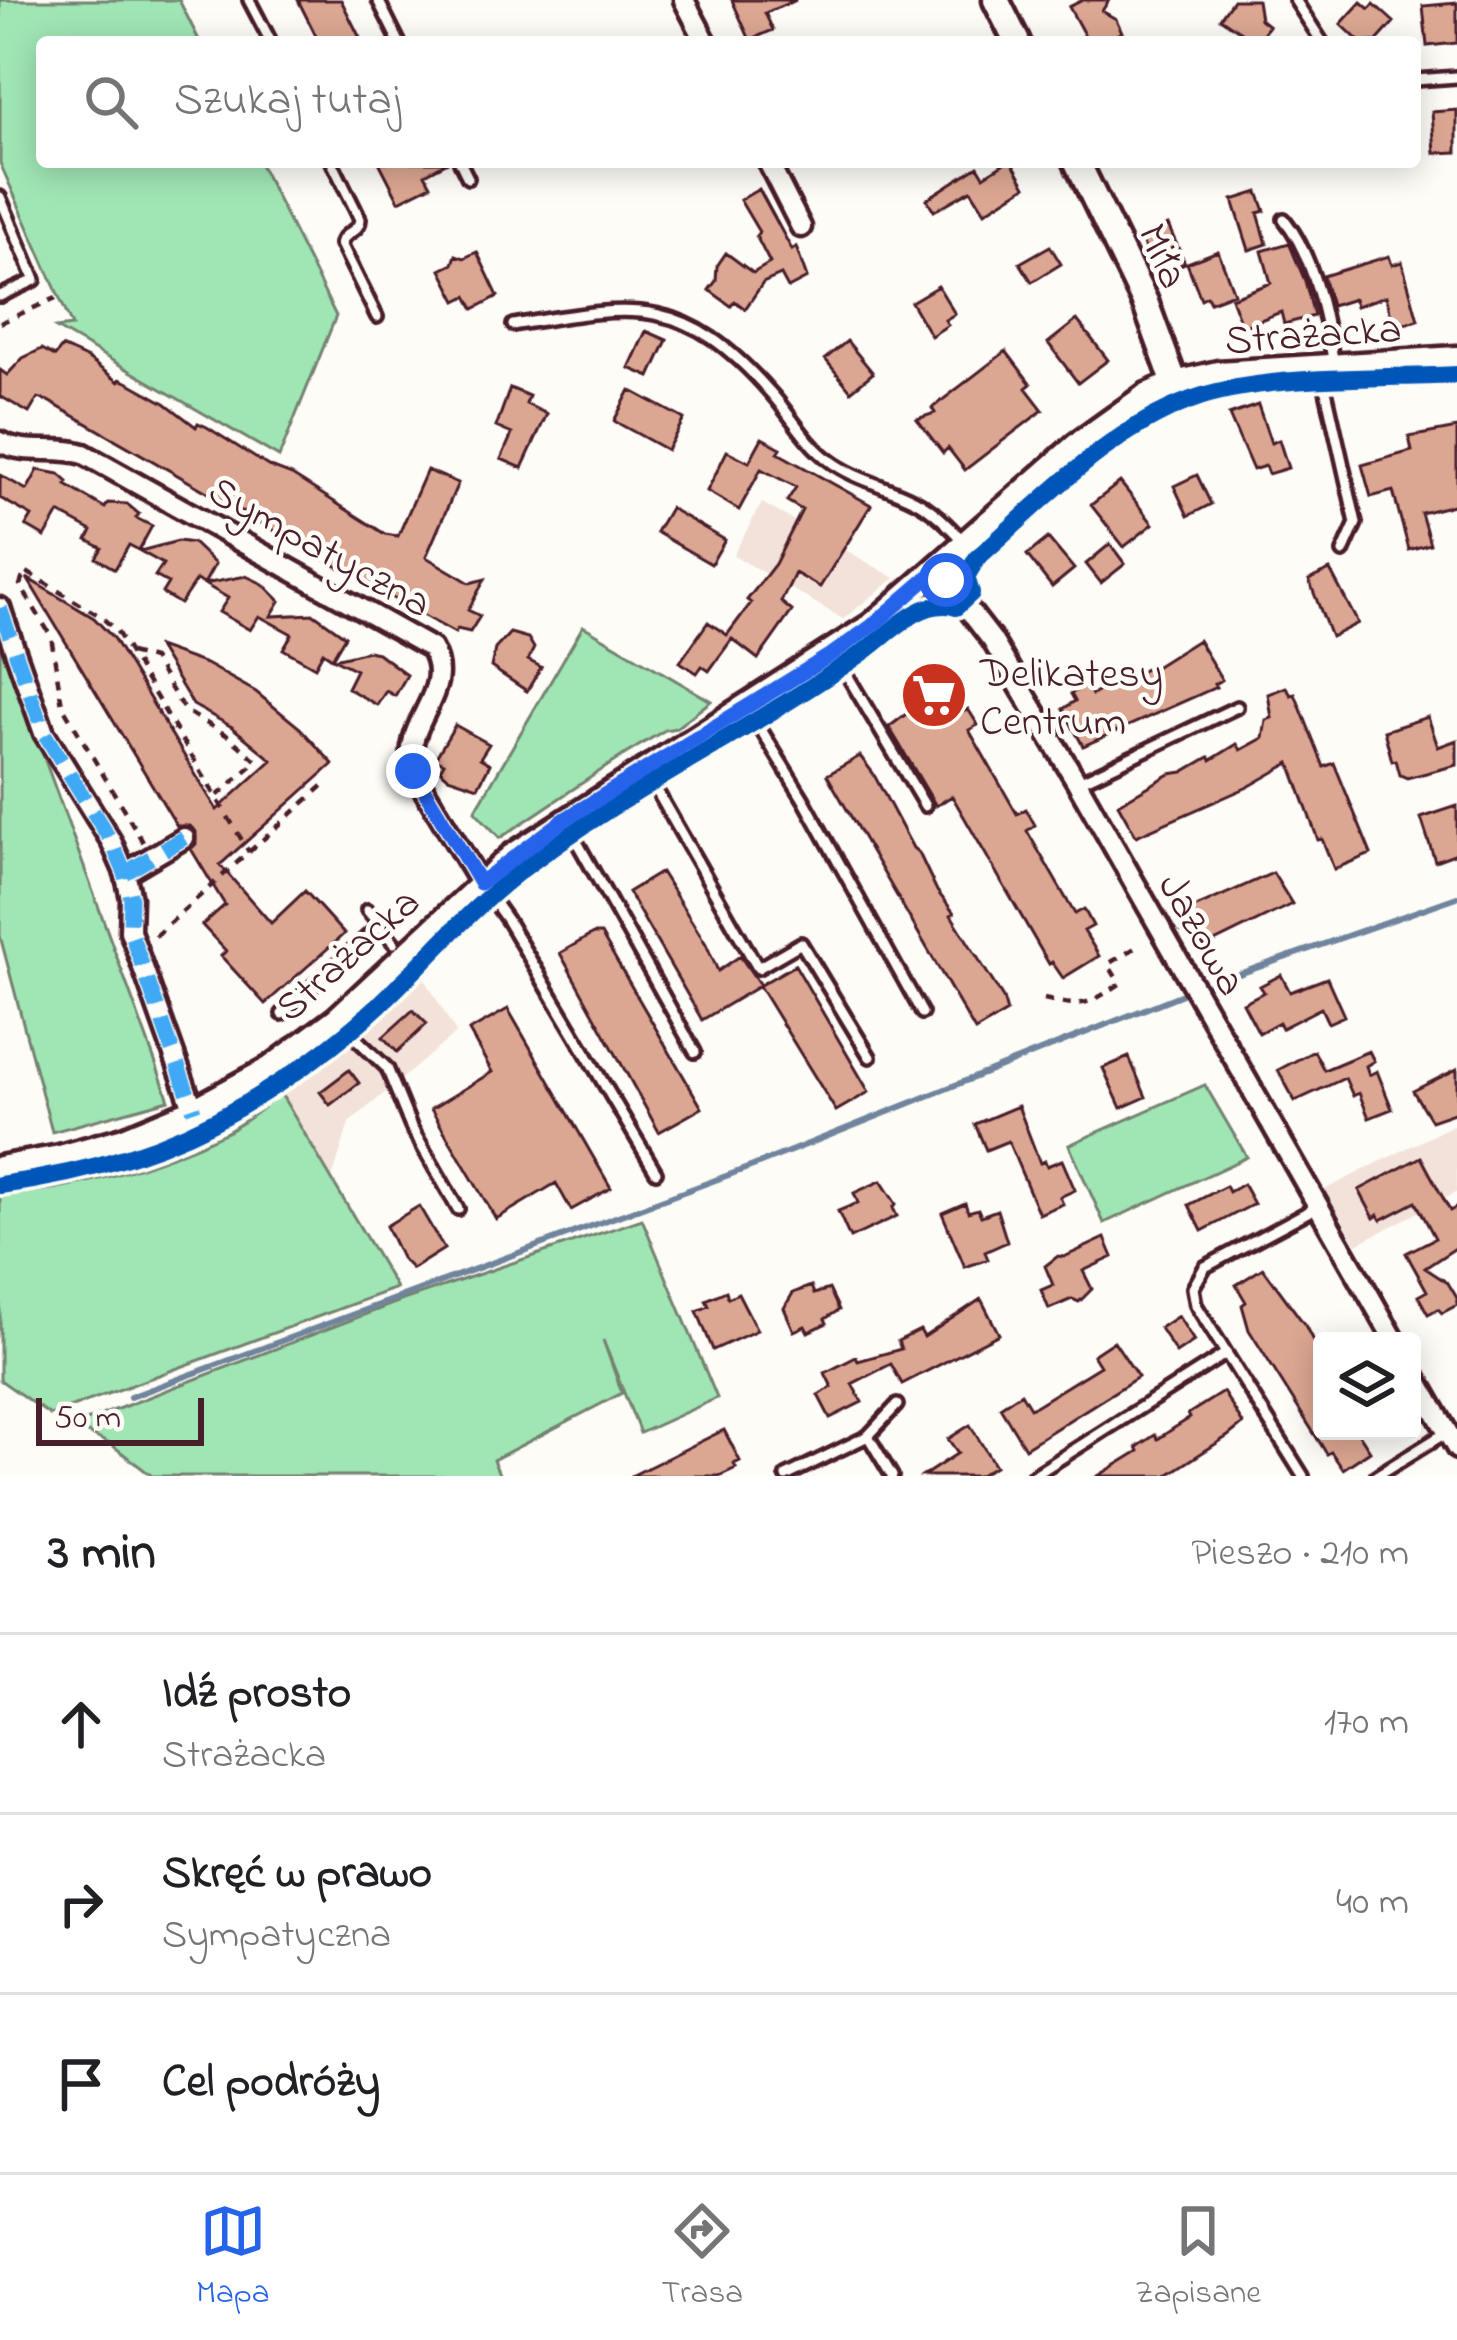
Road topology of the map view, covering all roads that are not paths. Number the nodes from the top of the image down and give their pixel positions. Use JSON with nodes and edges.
{"nodes":[{"id":1,"x":249,"y":0,"type":"edge"},
{"id":2,"x":378,"y":0,"type":"edge"},
{"id":3,"x":685,"y":0,"type":"edge"},
{"id":4,"x":996,"y":0,"type":"edge"},
{"id":5,"x":1295,"y":0,"type":"edge"},
{"id":6,"x":268,"y":36,"type":"edge"},
{"id":7,"x":396,"y":36,"type":"edge"},
{"id":8,"x":703,"y":36,"type":"edge"},
{"id":9,"x":1014,"y":36,"type":"edge"},
{"id":10,"x":1318,"y":36,"type":"edge"},
{"id":11,"x":1457,"y":76,"type":"edge"},
{"id":12,"x":1421,"y":79,"type":"edge"},
{"id":13,"x":335,"y":168,"type":"edge"},
{"id":14,"x":463,"y":168,"type":"edge"},
{"id":15,"x":771,"y":168,"type":"edge"},
{"id":16,"x":1080,"y":168,"type":"edge"},
{"id":17,"x":468,"y":178,"type":"dead end"},
{"id":18,"x":0,"y":197,"type":"edge"},
{"id":19,"x":1284,"y":219,"type":"dead end"},
{"id":20,"x":801,"y":227,"type":"dead end"},
{"id":21,"x":0,"y":296,"type":"edge"},
{"id":22,"x":377,"y":317,"type":"dead end"},
{"id":23,"x":513,"y":325,"type":"dead end"},
{"id":24,"x":1457,"y":358,"type":"edge"},
{"id":25,"x":1329,"y":367,"type":"junction"},
{"id":26,"x":1175,"y":384,"type":"junction"},
{"id":27,"x":0,"y":442,"type":"edge"},
{"id":28,"x":967,"y":545,"type":"junction"},
{"id":29,"x":1343,"y":552,"type":"dead end"},
{"id":30,"x":938,"y":569,"type":"junction"},
{"id":31,"x":0,"y":608,"type":"edge"},
{"id":32,"x":834,"y":653,"type":"junction"},
{"id":33,"x":746,"y":706,"type":"junction"},
{"id":34,"x":1237,"y":706,"type":"dead end"},
{"id":35,"x":645,"y":770,"type":"junction"},
{"id":36,"x":1077,"y":782,"type":"junction"},
{"id":37,"x":925,"y":806,"type":"dead end"},
{"id":38,"x":564,"y":820,"type":"junction"},
{"id":39,"x":184,"y":838,"type":"dead end"},
{"id":40,"x":125,"y":873,"type":"junction"},
{"id":41,"x":480,"y":883,"type":"junction"},
{"id":42,"x":367,"y":910,"type":"dead end"},
{"id":43,"x":380,"y":926,"type":"junction"},
{"id":44,"x":394,"y":943,"type":"dead end"},
{"id":45,"x":922,"y":1013,"type":"dead end"},
{"id":46,"x":282,"y":1014,"type":"dead end"},
{"id":47,"x":337,"y":1020,"type":"junction"},
{"id":48,"x":694,"y":1052,"type":"dead end"},
{"id":49,"x":870,"y":1057,"type":"dead end"},
{"id":50,"x":194,"y":1111,"type":"junction"},
{"id":51,"x":0,"y":1169,"type":"edge"},
{"id":52,"x":656,"y":1172,"type":"dead end"},
{"id":53,"x":1317,"y":1207,"type":"junction"},
{"id":54,"x":458,"y":1209,"type":"dead end"},
{"id":55,"x":1390,"y":1332,"type":"edge"},
{"id":56,"x":1225,"y":1354,"type":"junction"},
{"id":57,"x":1421,"y":1387,"type":"edge"},
{"id":58,"x":897,"y":1405,"type":"dead end"},
{"id":59,"x":868,"y":1436,"type":"junction"},
{"id":60,"x":1452,"y":1440,"type":"edge"},
{"id":61,"x":786,"y":1476,"type":"edge"},
{"id":62,"x":892,"y":1476,"type":"edge"},
{"id":63,"x":1033,"y":1476,"type":"edge"},
{"id":64,"x":1303,"y":1476,"type":"edge"},
{"id":65,"x":1376,"y":1476,"type":"edge"}],
"edges":[{"from":1,"to":6,"type":"lane"},
{"from":2,"to":7,"type":"lane"},
{"from":3,"to":8,"type":"street"},
{"from":4,"to":9,"type":"street"},
{"from":5,"to":10,"type":"lane"},
{"from":11,"to":12,"type":"lane"},
{"from":13,"to":22,"type":"lane"},
{"from":14,"to":17,"type":"lane"},
{"from":15,"to":20,"type":"street"},
{"from":16,"to":26,"type":"street","name":"Miła"},
{"from":18,"to":21,"type":"lane"},
{"from":19,"to":25,"type":"lane"},
{"from":23,"to":28,"type":"lane"},
{"from":24,"to":25,"type":"street","name":"Strażacka"},
{"from":25,"to":26,"type":"street","name":"Strażacka"},
{"from":25,"to":29,"type":"lane"},
{"from":26,"to":28,"type":"street","name":"Strażacka"},
{"from":27,"to":41,"type":"street","name":"Sympatyczna"},
{"from":28,"to":30,"type":"street","name":"Strażacka"},
{"from":30,"to":32,"type":"street","name":"Strażacka"},
{"from":30,"to":36,"type":"street","name":"Jazowa"},
{"from":31,"to":40,"type":"street"},
{"from":32,"to":33,"type":"street","name":"Strażacka"},
{"from":32,"to":37,"type":"lane"},
{"from":33,"to":35,"type":"street","name":"Strażacka"},
{"from":33,"to":45,"type":"lane"},
{"from":34,"to":36,"type":"lane"},
{"from":35,"to":38,"type":"street","name":"Strażacka"},
{"from":35,"to":49,"type":"lane"},
{"from":36,"to":53,"type":"street","name":"Jazowa"},
{"from":38,"to":41,"type":"street","name":"Strażacka"},
{"from":38,"to":48,"type":"lane"},
{"from":39,"to":40,"type":"street"},
{"from":40,"to":50,"type":"street"},
{"from":41,"to":47,"type":"street","name":"Strażacka"},
{"from":41,"to":52,"type":"lane"},
{"from":42,"to":43,"type":"lane"},
{"from":43,"to":44,"type":"lane"},
{"from":43,"to":46,"type":"lane"},
{"from":47,"to":50,"type":"street","name":"Strażacka"},
{"from":47,"to":54,"type":"lane"},
{"from":50,"to":51,"type":"street","name":"Strażacka"},
{"from":53,"to":55,"type":"street","name":"Jazowa"},
{"from":53,"to":56,"type":"lane"},
{"from":56,"to":63,"type":"lane"},
{"from":56,"to":64,"type":"lane"},
{"from":57,"to":60,"type":"street"},
{"from":58,"to":59,"type":"lane"},
{"from":59,"to":61,"type":"lane"},
{"from":59,"to":62,"type":"lane"},
{"from":60,"to":65,"type":"lane"}]}
